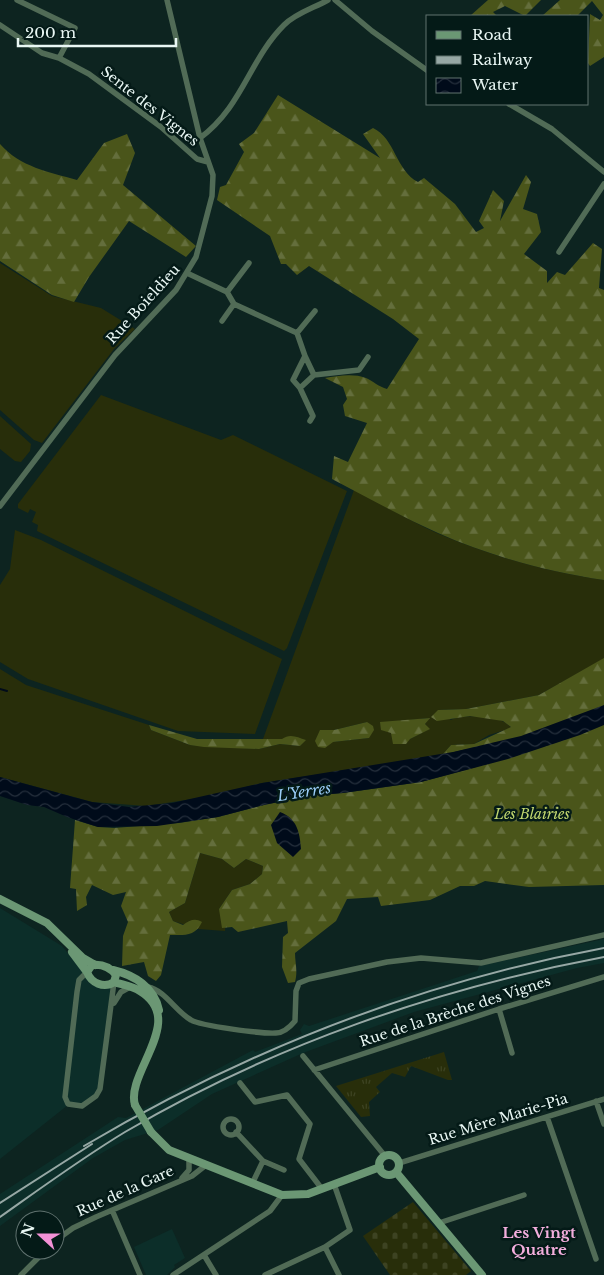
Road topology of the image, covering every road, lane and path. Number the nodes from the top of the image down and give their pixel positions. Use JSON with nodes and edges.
{"nodes":[{"id":1,"x":17,"y":0,"type":"edge"},
{"id":2,"x":167,"y":0,"type":"edge"},
{"id":3,"x":328,"y":0,"type":"edge"},
{"id":4,"x":335,"y":0,"type":"edge"},
{"id":5,"x":319,"y":2,"type":"edge"},
{"id":6,"x":0,"y":25,"type":"edge"},
{"id":7,"x":60,"y":58,"type":"junction"},
{"id":8,"x":426,"y":70,"type":"edge"},
{"id":9,"x":511,"y":105,"type":"edge"},
{"id":10,"x":200,"y":138,"type":"junction"},
{"id":11,"x":208,"y":162,"type":"junction"},
{"id":12,"x":604,"y":172,"type":"edge"},
{"id":13,"x":604,"y":184,"type":"edge"},
{"id":14,"x":559,"y":252,"type":"dead end"},
{"id":15,"x":249,"y":263,"type":"dead end"},
{"id":16,"x":188,"y":274,"type":"junction"},
{"id":17,"x":227,"y":292,"type":"junction"},
{"id":18,"x":234,"y":304,"type":"junction"},
{"id":19,"x":315,"y":310,"type":"dead end"},
{"id":20,"x":222,"y":321,"type":"dead end"},
{"id":21,"x":297,"y":333,"type":"junction"},
{"id":22,"x":305,"y":356,"type":"junction"},
{"id":23,"x":368,"y":357,"type":"dead end"},
{"id":24,"x":314,"y":375,"type":"junction"},
{"id":25,"x":300,"y":388,"type":"junction"},
{"id":26,"x":310,"y":421,"type":"dead end"},
{"id":27,"x":0,"y":506,"type":"edge"},
{"id":28,"x":0,"y":899,"type":"edge"},
{"id":29,"x":0,"y":904,"type":"edge"},
{"id":30,"x":604,"y":936,"type":"edge"},
{"id":31,"x":95,"y":965,"type":"junction"},
{"id":32,"x":113,"y":970,"type":"junction"},
{"id":33,"x":87,"y":972,"type":"junction"},
{"id":34,"x":604,"y":977,"type":"edge"},
{"id":35,"x":114,"y":982,"type":"junction"},
{"id":36,"x":130,"y":987,"type":"junction"},
{"id":37,"x":148,"y":987,"type":"junction"},
{"id":38,"x":168,"y":1001,"type":"junction"},
{"id":39,"x":112,"y":1007,"type":"junction"},
{"id":40,"x":159,"y":1007,"type":"junction"},
{"id":41,"x":499,"y":1009,"type":"junction"},
{"id":42,"x":151,"y":1050,"type":"junction"},
{"id":43,"x":512,"y":1052,"type":"dead end"},
{"id":44,"x":302,"y":1056,"type":"dead end"},
{"id":45,"x":314,"y":1070,"type":"junction"},
{"id":46,"x":240,"y":1083,"type":"dead end"},
{"id":47,"x":604,"y":1099,"type":"edge"},
{"id":48,"x":596,"y":1101,"type":"junction"},
{"id":49,"x":547,"y":1117,"type":"junction"},
{"id":50,"x":604,"y":1124,"type":"edge"},
{"id":51,"x":236,"y":1132,"type":"dead end"},
{"id":52,"x":385,"y":1156,"type":"junction"},
{"id":53,"x":263,"y":1161,"type":"junction"},
{"id":54,"x":189,"y":1162,"type":"junction"},
{"id":55,"x":399,"y":1163,"type":"junction"},
{"id":56,"x":206,"y":1165,"type":"junction"},
{"id":57,"x":380,"y":1167,"type":"junction"},
{"id":58,"x":284,"y":1170,"type":"dead end"},
{"id":59,"x":396,"y":1172,"type":"junction"},
{"id":60,"x":198,"y":1173,"type":"junction"},
{"id":61,"x":173,"y":1183,"type":"junction"},
{"id":62,"x":252,"y":1184,"type":"junction"},
{"id":63,"x":334,"y":1184,"type":"junction"},
{"id":64,"x":322,"y":1189,"type":"junction"},
{"id":65,"x":282,"y":1195,"type":"junction"},
{"id":66,"x":524,"y":1195,"type":"dead end"},
{"id":67,"x":112,"y":1210,"type":"junction"},
{"id":68,"x":439,"y":1223,"type":"junction"},
{"id":69,"x":65,"y":1234,"type":"edge"},
{"id":70,"x":325,"y":1247,"type":"junction"},
{"id":71,"x":204,"y":1255,"type":"junction"},
{"id":72,"x":596,"y":1259,"type":"dead end"},
{"id":73,"x":36,"y":1260,"type":"edge"},
{"id":74,"x":21,"y":1275,"type":"edge"},
{"id":75,"x":140,"y":1275,"type":"edge"},
{"id":76,"x":173,"y":1275,"type":"edge"},
{"id":77,"x":216,"y":1275,"type":"edge"},
{"id":78,"x":265,"y":1275,"type":"edge"},
{"id":79,"x":339,"y":1275,"type":"edge"},
{"id":80,"x":482,"y":1275,"type":"edge"}],
"edges":[{"from":1,"to":7,"type":"street"},
{"from":2,"to":10,"type":"street","name":"Rue Boieldieu"},
{"from":3,"to":5,"type":"street"},
{"from":4,"to":8,"type":"street"},
{"from":5,"to":10,"type":"street"},
{"from":6,"to":7,"type":"street","name":"Sente des Vignes"},
{"from":7,"to":11,"type":"street","name":"Sente des Vignes"},
{"from":9,"to":12,"type":"street"},
{"from":10,"to":11,"type":"street","name":"Rue Boieldieu"},
{"from":11,"to":16,"type":"street","name":"Rue Boieldieu"},
{"from":13,"to":14,"type":"street"},
{"from":15,"to":17,"type":"street"},
{"from":16,"to":17,"type":"street"},
{"from":16,"to":27,"type":"street","name":"Rue Boieldieu"},
{"from":17,"to":18,"type":"street"},
{"from":18,"to":20,"type":"street"},
{"from":18,"to":21,"type":"street"},
{"from":19,"to":21,"type":"street"},
{"from":21,"to":22,"type":"street"},
{"from":22,"to":24,"type":"street"},
{"from":22,"to":25,"type":"street"},
{"from":23,"to":24,"type":"street"},
{"from":24,"to":25,"type":"street"},
{"from":25,"to":26,"type":"street"},
{"from":28,"to":31,"type":"main road"},
{"from":29,"to":33,"type":"main road"},
{"from":30,"to":38,"type":"street"},
{"from":31,"to":32,"type":"main road"},
{"from":31,"to":33,"type":"main road"},
{"from":32,"to":35,"type":"main road"},
{"from":32,"to":37,"type":"main road"},
{"from":33,"to":35,"type":"main road"},
{"from":33,"to":39,"type":"street"},
{"from":34,"to":41,"type":"street","name":"Rue de la Brèche des Vignes"},
{"from":35,"to":36,"type":"main road"},
{"from":35,"to":39,"type":"street"},
{"from":36,"to":39,"type":"street"},
{"from":36,"to":42,"type":"main road"},
{"from":37,"to":38,"type":"street"},
{"from":37,"to":40,"type":"main road"},
{"from":38,"to":40,"type":"street"},
{"from":40,"to":42,"type":"main road"},
{"from":41,"to":43,"type":"street"},
{"from":41,"to":45,"type":"street","name":"Rue de la Brèche des Vignes"},
{"from":42,"to":54,"type":"main road","bridge":true},
{"from":44,"to":45,"type":"street"},
{"from":45,"to":52,"type":"street"},
{"from":46,"to":64,"type":"street"},
{"from":47,"to":48,"type":"street","name":"Rue Mère Marie-Pia"},
{"from":48,"to":49,"type":"street","name":"Rue Mère Marie-Pia"},
{"from":48,"to":50,"type":"street"},
{"from":49,"to":55,"type":"street","name":"Rue Mère Marie-Pia"},
{"from":49,"to":72,"type":"street"},
{"from":51,"to":53,"type":"street"},
{"from":52,"to":55,"type":"main road"},
{"from":52,"to":57,"type":"main road"},
{"from":53,"to":58,"type":"street"},
{"from":53,"to":62,"type":"street"},
{"from":54,"to":56,"type":"main road"},
{"from":54,"to":60,"type":"street"},
{"from":54,"to":61,"type":"street"},
{"from":55,"to":59,"type":"main road"},
{"from":56,"to":60,"type":"street","name":"Rue de la Gare"},
{"from":56,"to":62,"type":"main road"},
{"from":57,"to":59,"type":"main road"},
{"from":57,"to":63,"type":"main road"},
{"from":59,"to":68,"type":"main road"},
{"from":60,"to":61,"type":"street","name":"Rue de la Gare"},
{"from":61,"to":67,"type":"street","name":"Rue de la Gare"},
{"from":62,"to":65,"type":"main road"},
{"from":63,"to":64,"type":"main road"},
{"from":63,"to":70,"type":"street"},
{"from":64,"to":65,"type":"main road"},
{"from":65,"to":71,"type":"street"},
{"from":66,"to":68,"type":"street"},
{"from":67,"to":69,"type":"street","name":"Rue de la Gare"},
{"from":67,"to":75,"type":"street"},
{"from":68,"to":80,"type":"main road"},
{"from":70,"to":78,"type":"street"},
{"from":70,"to":79,"type":"street"},
{"from":71,"to":76,"type":"street"},
{"from":71,"to":77,"type":"street"},
{"from":73,"to":74,"type":"street"}]}
